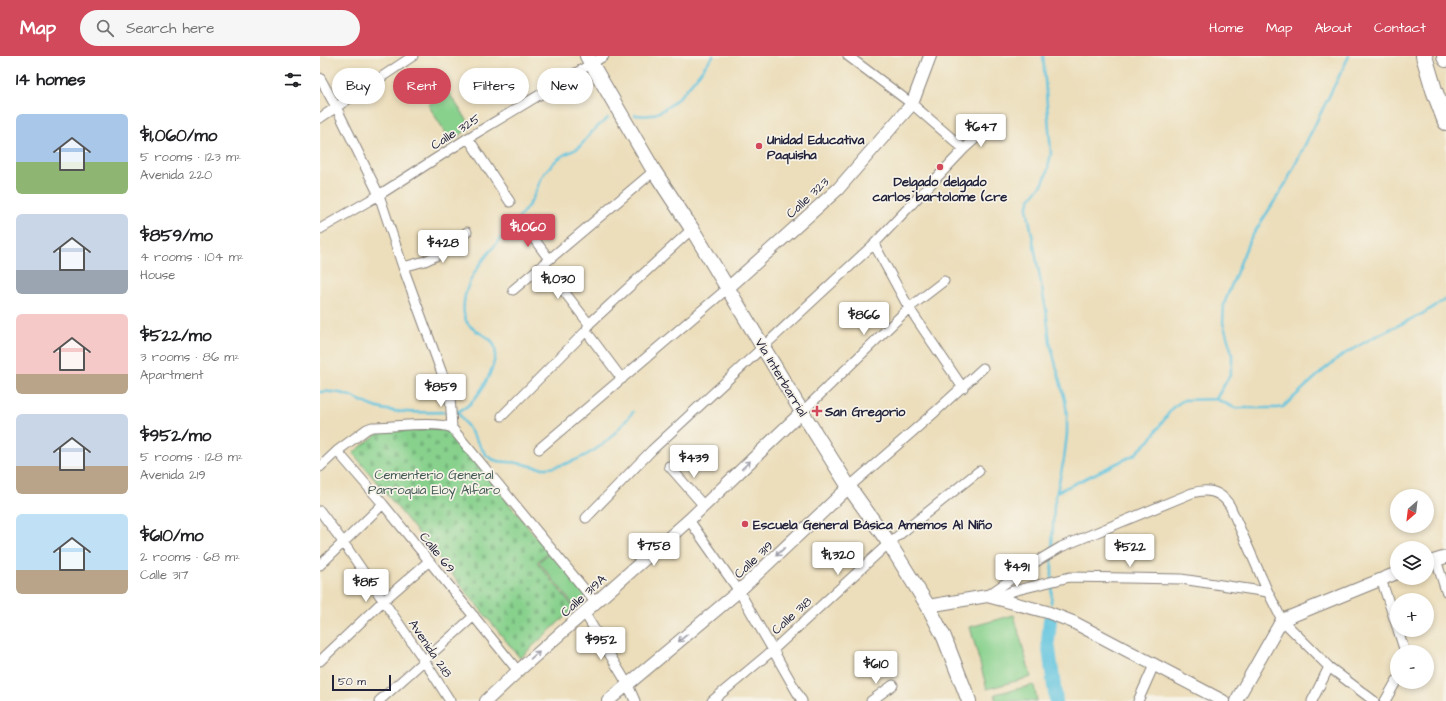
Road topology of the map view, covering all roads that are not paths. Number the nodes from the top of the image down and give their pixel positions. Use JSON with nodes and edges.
{"nodes":[{"id":1,"x":413,"y":56,"type":"edge"},
{"id":2,"x":848,"y":56,"type":"edge"},
{"id":3,"x":930,"y":56,"type":"edge"},
{"id":4,"x":1424,"y":56,"type":"edge"},
{"id":5,"x":595,"y":58,"type":"edge"},
{"id":6,"x":320,"y":78,"type":"edge"},
{"id":7,"x":912,"y":104,"type":"junction"},
{"id":8,"x":336,"y":107,"type":"junction"},
{"id":9,"x":320,"y":118,"type":"edge"},
{"id":10,"x":1446,"y":122,"type":"edge"},
{"id":11,"x":983,"y":132,"type":"dead end"},
{"id":12,"x":468,"y":138,"type":"junction"},
{"id":13,"x":964,"y":149,"type":"junction"},
{"id":14,"x":654,"y":171,"type":"junction"},
{"id":15,"x":379,"y":195,"type":"junction"},
{"id":16,"x":510,"y":202,"type":"dead end"},
{"id":17,"x":523,"y":224,"type":"dead end"},
{"id":18,"x":320,"y":229,"type":"edge"},
{"id":19,"x":692,"y":229,"type":"junction"},
{"id":20,"x":467,"y":232,"type":"dead end"},
{"id":21,"x":874,"y":244,"type":"junction"},
{"id":22,"x":546,"y":262,"type":"junction"},
{"id":23,"x":403,"y":268,"type":"junction"},
{"id":24,"x":944,"y":281,"type":"dead end"},
{"id":25,"x":728,"y":288,"type":"junction"},
{"id":26,"x":513,"y":290,"type":"dead end"},
{"id":27,"x":909,"y":308,"type":"junction"},
{"id":28,"x":587,"y":328,"type":"junction"},
{"id":29,"x":764,"y":347,"type":"junction"},
{"id":30,"x":983,"y":368,"type":"dead end"},
{"id":31,"x":622,"y":379,"type":"junction"},
{"id":32,"x":963,"y":388,"type":"junction"},
{"id":33,"x":802,"y":412,"type":"junction"},
{"id":34,"x":502,"y":416,"type":"dead end"},
{"id":35,"x":452,"y":424,"type":"junction"},
{"id":36,"x":539,"y":449,"type":"dead end"},
{"id":37,"x":337,"y":451,"type":"junction"},
{"id":38,"x":669,"y":466,"type":"dead end"},
{"id":39,"x":320,"y":467,"type":"edge"},
{"id":40,"x":979,"y":471,"type":"dead end"},
{"id":41,"x":849,"y":487,"type":"junction"},
{"id":42,"x":383,"y":504,"type":"junction"},
{"id":43,"x":704,"y":506,"type":"junction"},
{"id":44,"x":320,"y":511,"type":"edge"},
{"id":45,"x":586,"y":518,"type":"dead end"},
{"id":46,"x":689,"y":520,"type":"junction"},
{"id":47,"x":343,"y":542,"type":"junction"},
{"id":48,"x":889,"y":543,"type":"junction"},
{"id":49,"x":1436,"y":560,"type":"edge"},
{"id":50,"x":428,"y":562,"type":"junction"},
{"id":51,"x":320,"y":565,"type":"edge"},
{"id":52,"x":1390,"y":576,"type":"edge"},
{"id":53,"x":1381,"y":579,"type":"junction"},
{"id":54,"x":740,"y":591,"type":"junction"},
{"id":55,"x":1446,"y":591,"type":"edge"},
{"id":56,"x":1268,"y":592,"type":"junction"},
{"id":57,"x":992,"y":597,"type":"junction"},
{"id":58,"x":383,"y":601,"type":"junction"},
{"id":59,"x":596,"y":602,"type":"junction"},
{"id":60,"x":928,"y":606,"type":"junction"},
{"id":61,"x":1390,"y":606,"type":"edge"},
{"id":62,"x":584,"y":612,"type":"junction"},
{"id":63,"x":474,"y":616,"type":"junction"},
{"id":64,"x":1282,"y":620,"type":"junction"},
{"id":65,"x":773,"y":650,"type":"junction"},
{"id":66,"x":424,"y":660,"type":"junction"},
{"id":67,"x":320,"y":661,"type":"edge"},
{"id":68,"x":1154,"y":665,"type":"junction"},
{"id":69,"x":1329,"y":667,"type":"junction"},
{"id":70,"x":518,"y":671,"type":"junction"},
{"id":71,"x":628,"y":685,"type":"junction"},
{"id":72,"x":893,"y":685,"type":"dead end"},
{"id":73,"x":1392,"y":689,"type":"edge"},
{"id":74,"x":379,"y":701,"type":"edge"},
{"id":75,"x":450,"y":701,"type":"edge"},
{"id":76,"x":486,"y":701,"type":"edge"},
{"id":77,"x":608,"y":701,"type":"edge"},
{"id":78,"x":634,"y":701,"type":"edge"},
{"id":79,"x":712,"y":701,"type":"edge"},
{"id":80,"x":802,"y":701,"type":"edge"},
{"id":81,"x":871,"y":701,"type":"edge"},
{"id":82,"x":969,"y":701,"type":"edge"},
{"id":83,"x":1138,"y":701,"type":"edge"},
{"id":84,"x":1223,"y":701,"type":"edge"},
{"id":85,"x":1236,"y":701,"type":"edge"},
{"id":86,"x":1312,"y":701,"type":"edge"},
{"id":87,"x":1374,"y":701,"type":"edge"},
{"id":88,"x":1385,"y":701,"type":"edge"}],
"edges":[{"from":1,"to":8,"type":"street"},
{"from":2,"to":7,"type":"street"},
{"from":3,"to":7,"type":"street","name":"Calle 323"},
{"from":4,"to":10,"type":"highway"},
{"from":5,"to":12,"type":"street","name":"Calle 325"},
{"from":5,"to":14,"type":"main road","name":"Vía Interbarrial"},
{"from":6,"to":8,"type":"street"},
{"from":7,"to":13,"type":"street"},
{"from":7,"to":25,"type":"street","name":"Calle 323"},
{"from":8,"to":9,"type":"street"},
{"from":8,"to":15,"type":"street"},
{"from":11,"to":13,"type":"street"},
{"from":12,"to":15,"type":"street","name":"Calle 325"},
{"from":12,"to":16,"type":"street"},
{"from":13,"to":21,"type":"street"},
{"from":14,"to":19,"type":"main road","name":"Vía Interbarrial"},
{"from":14,"to":22,"type":"street"},
{"from":15,"to":18,"type":"street","name":"Calle 325"},
{"from":15,"to":23,"type":"street"},
{"from":17,"to":22,"type":"street"},
{"from":19,"to":25,"type":"main road","name":"Vía Interbarrial"},
{"from":19,"to":28,"type":"street"},
{"from":20,"to":23,"type":"street"},
{"from":21,"to":27,"type":"street"},
{"from":21,"to":29,"type":"street"},
{"from":22,"to":26,"type":"street"},
{"from":22,"to":28,"type":"street"},
{"from":23,"to":35,"type":"street"},
{"from":24,"to":27,"type":"street","name":"Calle 319A"},
{"from":25,"to":29,"type":"main road","name":"Vía Interbarrial"},
{"from":25,"to":31,"type":"street"},
{"from":27,"to":32,"type":"street"},
{"from":27,"to":33,"type":"street","name":"Calle 319A"},
{"from":28,"to":31,"type":"street"},
{"from":28,"to":34,"type":"street"},
{"from":29,"to":33,"type":"main road","name":"Vía Interbarrial"},
{"from":29,"to":45,"type":"street"},
{"from":30,"to":32,"type":"street","name":"Calle 319"},
{"from":31,"to":36,"type":"street"},
{"from":32,"to":41,"type":"street","name":"Calle 319"},
{"from":33,"to":41,"type":"main road","name":"Vía Interbarrial"},
{"from":43,"to":33,"type":"street","name":"Calle 319A","one_way":true},
{"from":35,"to":37,"type":"street"},
{"from":35,"to":59,"type":"street"},
{"from":37,"to":39,"type":"street"},
{"from":37,"to":42,"type":"street","name":"Calle 69"},
{"from":38,"to":43,"type":"street"},
{"from":40,"to":48,"type":"street","name":"Calle 318"},
{"from":41,"to":48,"type":"main road","name":"Vía Interbarrial"},
{"from":41,"to":54,"type":"street","name":"Calle 319","one_way":true},
{"from":42,"to":47,"type":"street"},
{"from":42,"to":50,"type":"street","name":"Calle 69"},
{"from":43,"to":46,"type":"street","name":"Calle 319A"},
{"from":44,"to":47,"type":"street","name":"Avenida 218"},
{"from":46,"to":54,"type":"street"},
{"from":46,"to":59,"type":"street","name":"Calle 319A"},
{"from":47,"to":51,"type":"street"},
{"from":47,"to":58,"type":"street","name":"Avenida 218"},
{"from":48,"to":60,"type":"main road","name":"Vía Interbarrial"},
{"from":48,"to":65,"type":"street","name":"Calle 318"},
{"from":49,"to":55,"type":"street"},
{"from":50,"to":58,"type":"street"},
{"from":50,"to":63,"type":"street","name":"Calle 69"},
{"from":52,"to":53,"type":"street"},
{"from":53,"to":61,"type":"street"},
{"from":53,"to":64,"type":"street"},
{"from":54,"to":65,"type":"street"},
{"from":54,"to":71,"type":"street","name":"Calle 319","one_way":true},
{"from":56,"to":57,"type":"street"},
{"from":56,"to":57,"type":"street"},
{"from":56,"to":64,"type":"street"},
{"from":57,"to":60,"type":"street"},
{"from":57,"to":68,"type":"street"},
{"from":58,"to":66,"type":"street","name":"Avenida 218"},
{"from":58,"to":67,"type":"street"},
{"from":59,"to":62,"type":"street","name":"Calle 319A"},
{"from":60,"to":82,"type":"main road","name":"Vía Interbarrial"},
{"from":70,"to":62,"type":"street","name":"Calle 319A","one_way":true},
{"from":62,"to":71,"type":"street"},
{"from":63,"to":66,"type":"street"},
{"from":63,"to":70,"type":"street","name":"Calle 69"},
{"from":64,"to":69,"type":"street"},
{"from":64,"to":85,"type":"street"},
{"from":65,"to":79,"type":"street","name":"Calle 318"},
{"from":65,"to":80,"type":"street"},
{"from":66,"to":74,"type":"street"},
{"from":66,"to":75,"type":"street","name":"Avenida 218"},
{"from":68,"to":83,"type":"street"},
{"from":68,"to":84,"type":"street"},
{"from":69,"to":86,"type":"street"},
{"from":69,"to":87,"type":"street"},
{"from":70,"to":76,"type":"street","name":"Calle 319A"},
{"from":71,"to":77,"type":"street","name":"Calle 319"},
{"from":71,"to":78,"type":"street"},
{"from":72,"to":81,"type":"street"},
{"from":73,"to":88,"type":"street"}]}
